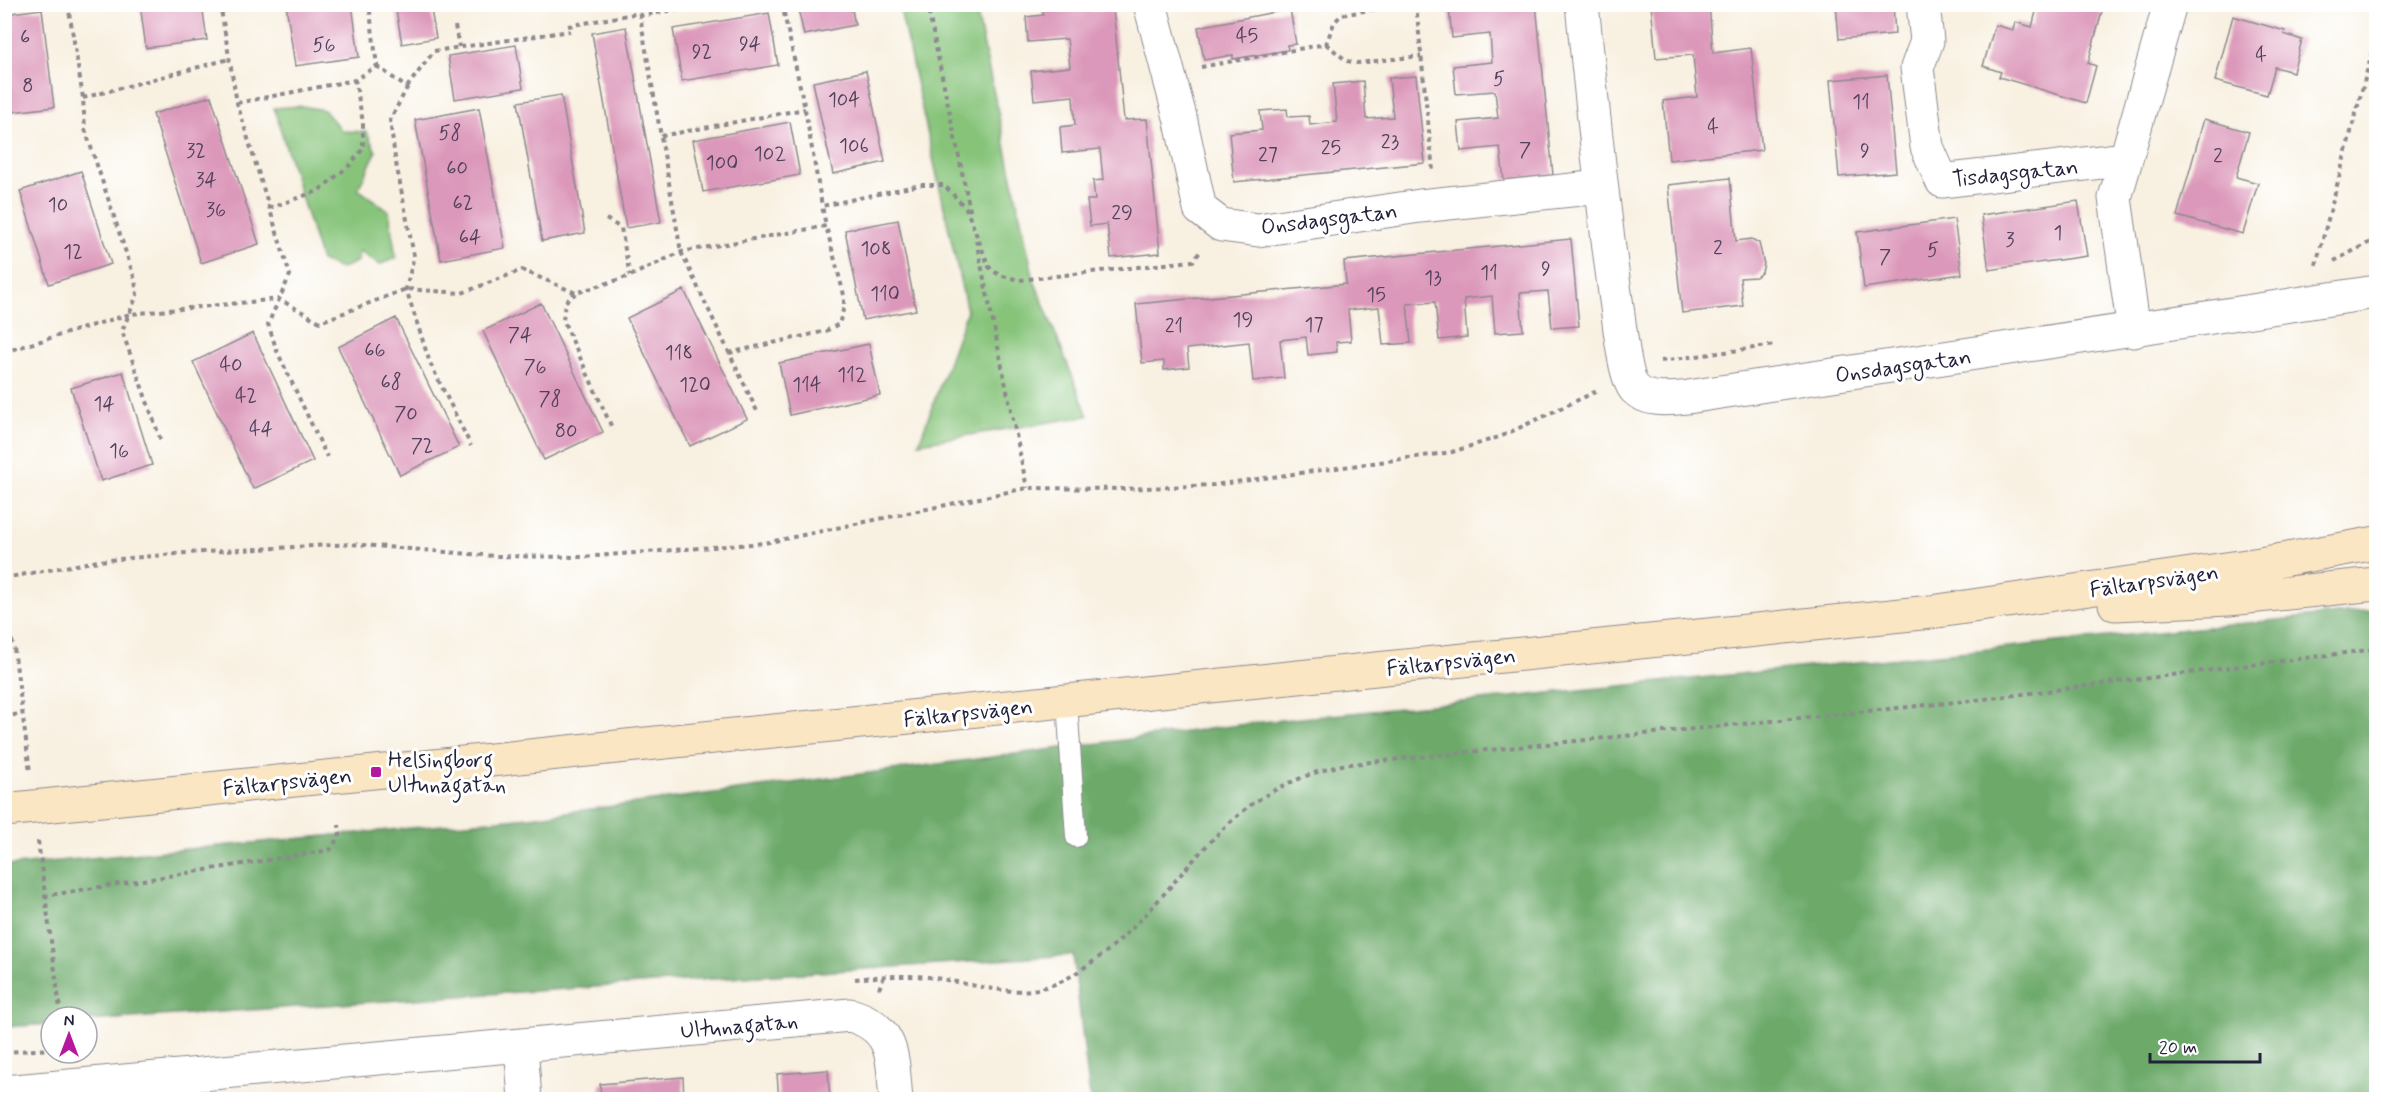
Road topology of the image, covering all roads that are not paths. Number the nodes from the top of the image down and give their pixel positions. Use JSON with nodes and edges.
{"nodes":[{"id":1,"x":1150,"y":4,"type":"edge"},
{"id":2,"x":1582,"y":4,"type":"edge"},
{"id":3,"x":1923,"y":4,"type":"edge"},
{"id":4,"x":2170,"y":4,"type":"edge"},
{"id":5,"x":2126,"y":159,"type":"junction"},
{"id":6,"x":1600,"y":187,"type":"junction"},
{"id":7,"x":2376,"y":292,"type":"edge"},
{"id":8,"x":2134,"y":331,"type":"junction"},
{"id":9,"x":2376,"y":543,"type":"edge"},
{"id":10,"x":2376,"y":584,"type":"edge"},
{"id":11,"x":1931,"y":612,"type":"junction"},
{"id":12,"x":1066,"y":701,"type":"junction"},
{"id":13,"x":4,"y":810,"type":"edge"},
{"id":14,"x":1076,"y":837,"type":"dead end"},
{"id":15,"x":521,"y":1045,"type":"junction"},
{"id":16,"x":151,"y":1090,"type":"edge"},
{"id":17,"x":4,"y":1092,"type":"edge"},
{"id":18,"x":525,"y":1100,"type":"edge"},
{"id":19,"x":896,"y":1100,"type":"edge"}],
"edges":[{"from":1,"to":6,"type":"street","name":"Onsdagsgatan"},
{"from":2,"to":6,"type":"street"},
{"from":3,"to":5,"type":"street","name":"Tisdagsgatan"},
{"from":4,"to":5,"type":"street"},
{"from":5,"to":8,"type":"street"},
{"from":6,"to":8,"type":"street","name":"Onsdagsgatan"},
{"from":7,"to":8,"type":"street","name":"Onsdagsgatan"},
{"from":9,"to":11,"type":"main road","name":"Fältarpsvägen"},
{"from":10,"to":11,"type":"main road","name":"Fältarpsvägen"},
{"from":11,"to":12,"type":"main road","name":"Fältarpsvägen"},
{"from":12,"to":13,"type":"main road","name":"Fältarpsvägen"},
{"from":12,"to":14,"type":"lane"},
{"from":15,"to":16,"type":"street","name":"Ultunagatan"},
{"from":15,"to":18,"type":"street"},
{"from":15,"to":19,"type":"street","name":"Ultunagatan"},
{"from":16,"to":17,"type":"street","name":"Ultunagatan"}]}
